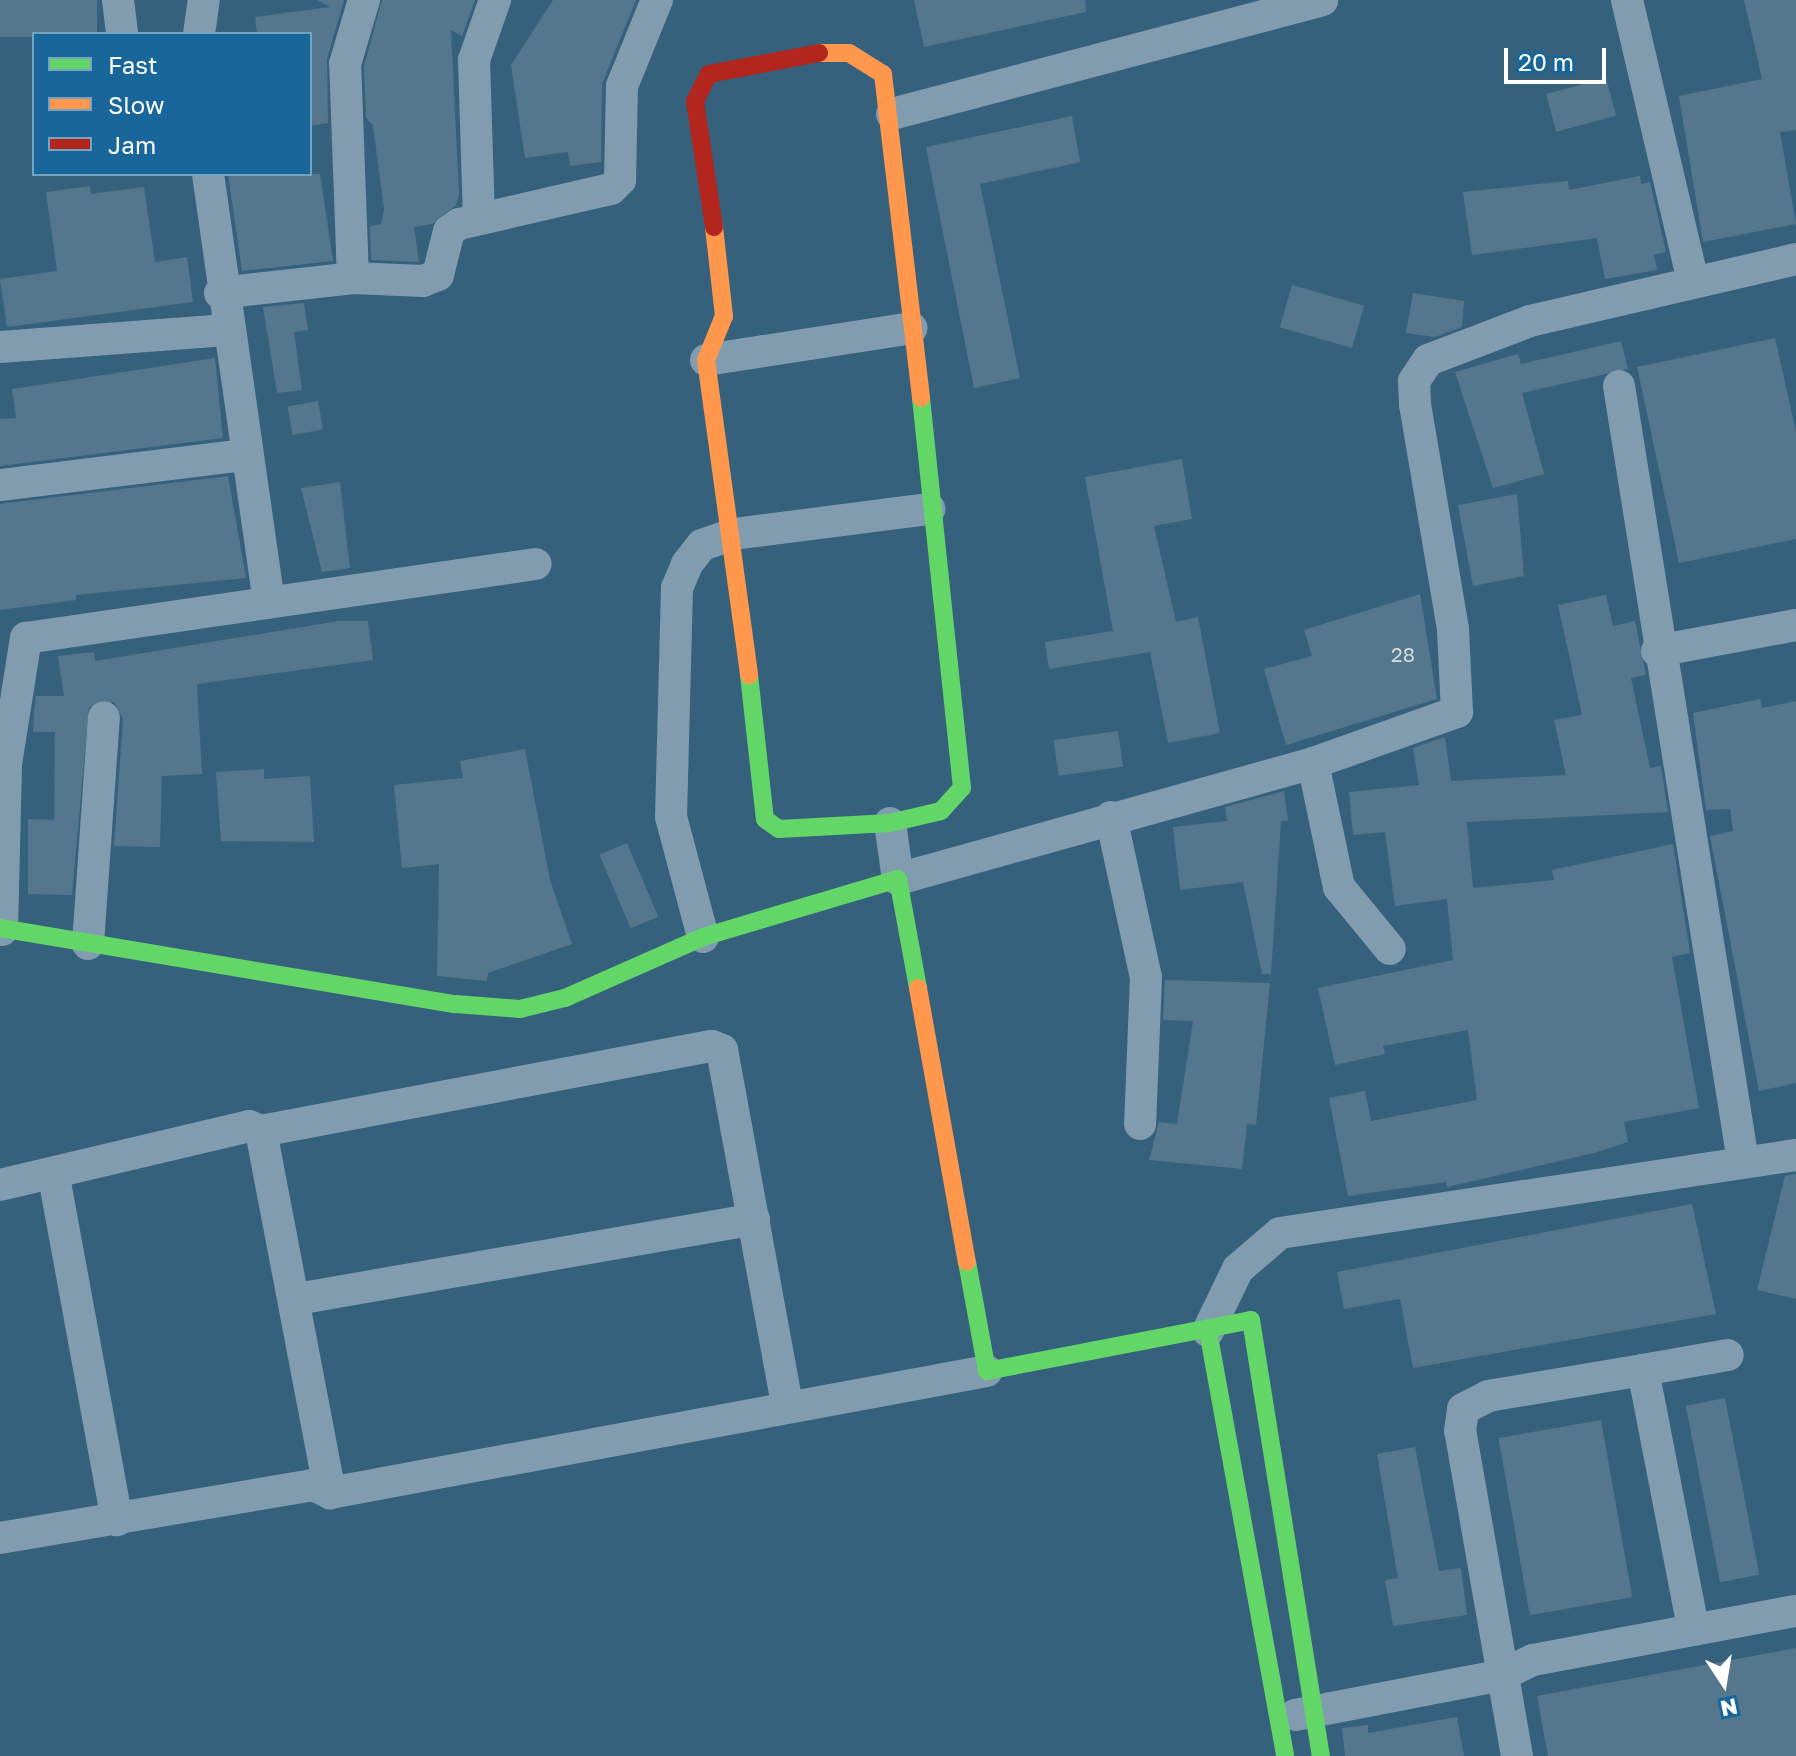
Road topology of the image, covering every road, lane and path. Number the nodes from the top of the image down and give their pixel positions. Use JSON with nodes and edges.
{"nodes":[{"id":1,"x":118,"y":0,"type":"edge"},
{"id":2,"x":204,"y":0,"type":"edge"},
{"id":3,"x":364,"y":0,"type":"edge"},
{"id":4,"x":495,"y":0,"type":"edge"},
{"id":5,"x":657,"y":0,"type":"edge"},
{"id":6,"x":1322,"y":0,"type":"edge"},
{"id":7,"x":1627,"y":0,"type":"edge"},
{"id":8,"x":122,"y":32,"type":"edge"},
{"id":9,"x":199,"y":32,"type":"edge"},
{"id":10,"x":892,"y":114,"type":"junction"},
{"id":11,"x":208,"y":176,"type":"edge"},
{"id":12,"x":479,"y":219,"type":"junction"},
{"id":13,"x":1796,"y":259,"type":"edge"},
{"id":14,"x":353,"y":278,"type":"junction"},
{"id":15,"x":1693,"y":282,"type":"junction"},
{"id":16,"x":220,"y":293,"type":"junction"},
{"id":17,"x":912,"y":328,"type":"junction"},
{"id":18,"x":226,"y":330,"type":"junction"},
{"id":19,"x":0,"y":347,"type":"edge"},
{"id":20,"x":706,"y":360,"type":"junction"},
{"id":21,"x":1619,"y":386,"type":"dead end"},
{"id":22,"x":243,"y":455,"type":"junction"},
{"id":23,"x":0,"y":485,"type":"edge"},
{"id":24,"x":929,"y":509,"type":"junction"},
{"id":25,"x":734,"y":534,"type":"junction"},
{"id":26,"x":536,"y":564,"type":"dead end"},
{"id":27,"x":269,"y":603,"type":"junction"},
{"id":28,"x":1796,"y":625,"type":"edge"},
{"id":29,"x":1657,"y":651,"type":"junction"},
{"id":30,"x":104,"y":718,"type":"dead end"},
{"id":31,"x":1313,"y":763,"type":"junction"},
{"id":32,"x":3,"y":768,"type":"edge"},
{"id":33,"x":1111,"y":817,"type":"junction"},
{"id":34,"x":890,"y":823,"type":"junction"},
{"id":35,"x":898,"y":879,"type":"junction"},
{"id":36,"x":1,"y":929,"type":"edge"},
{"id":37,"x":703,"y":937,"type":"junction"},
{"id":38,"x":88,"y":944,"type":"junction"},
{"id":39,"x":1390,"y":949,"type":"dead end"},
{"id":40,"x":1140,"y":1124,"type":"dead end"},
{"id":41,"x":261,"y":1131,"type":"junction"},
{"id":42,"x":1796,"y":1155,"type":"edge"},
{"id":43,"x":1743,"y":1161,"type":"junction"},
{"id":44,"x":54,"y":1177,"type":"junction"},
{"id":45,"x":0,"y":1185,"type":"edge"},
{"id":46,"x":754,"y":1219,"type":"junction"},
{"id":47,"x":1230,"y":1289,"type":"junction"},
{"id":48,"x":297,"y":1299,"type":"junction"},
{"id":49,"x":1251,"y":1320,"type":"junction"},
{"id":50,"x":1208,"y":1331,"type":"junction"},
{"id":51,"x":1728,"y":1355,"type":"dead end"},
{"id":52,"x":1643,"y":1370,"type":"junction"},
{"id":53,"x":987,"y":1371,"type":"junction"},
{"id":54,"x":787,"y":1405,"type":"junction"},
{"id":55,"x":330,"y":1493,"type":"junction"},
{"id":56,"x":117,"y":1520,"type":"junction"},
{"id":57,"x":0,"y":1538,"type":"edge"},
{"id":58,"x":1796,"y":1611,"type":"edge"},
{"id":59,"x":1693,"y":1628,"type":"junction"},
{"id":60,"x":1500,"y":1663,"type":"junction"},
{"id":61,"x":1311,"y":1700,"type":"junction"},
{"id":62,"x":1277,"y":1707,"type":"junction"},
{"id":63,"x":1285,"y":1756,"type":"edge"},
{"id":64,"x":1321,"y":1756,"type":"edge"},
{"id":65,"x":1517,"y":1756,"type":"edge"}],
"edges":[{"from":1,"to":8,"type":"street"},
{"from":2,"to":9,"type":"street"},
{"from":3,"to":14,"type":"street"},
{"from":4,"to":12,"type":"street"},
{"from":5,"to":12,"type":"street"},
{"from":6,"to":10,"type":"street"},
{"from":7,"to":15,"type":"street"},
{"from":10,"to":17,"type":"street"},
{"from":10,"to":20,"type":"street"},
{"from":11,"to":16,"type":"street"},
{"from":12,"to":14,"type":"street"},
{"from":13,"to":15,"type":"street"},
{"from":14,"to":16,"type":"street"},
{"from":15,"to":31,"type":"street"},
{"from":16,"to":18,"type":"street"},
{"from":17,"to":20,"type":"street"},
{"from":17,"to":24,"type":"street"},
{"from":18,"to":19,"type":"street"},
{"from":18,"to":22,"type":"street"},
{"from":20,"to":25,"type":"street"},
{"from":21,"to":29,"type":"street"},
{"from":22,"to":23,"type":"street"},
{"from":22,"to":27,"type":"street"},
{"from":24,"to":25,"type":"street"},
{"from":24,"to":34,"type":"street"},
{"from":25,"to":34,"type":"street"},
{"from":25,"to":37,"type":"street"},
{"from":26,"to":27,"type":"street"},
{"from":27,"to":32,"type":"street"},
{"from":28,"to":29,"type":"street"},
{"from":29,"to":43,"type":"street"},
{"from":30,"to":38,"type":"street"},
{"from":31,"to":33,"type":"street"},
{"from":31,"to":39,"type":"street"},
{"from":32,"to":36,"type":"street"},
{"from":33,"to":35,"type":"street"},
{"from":33,"to":40,"type":"street"},
{"from":34,"to":35,"type":"street"},
{"from":35,"to":37,"type":"street"},
{"from":35,"to":53,"type":"street"},
{"from":36,"to":38,"type":"street"},
{"from":37,"to":38,"type":"street"},
{"from":41,"to":44,"type":"street"},
{"from":41,"to":46,"type":"street"},
{"from":41,"to":48,"type":"street"},
{"from":42,"to":43,"type":"street"},
{"from":43,"to":47,"type":"street"},
{"from":44,"to":45,"type":"street"},
{"from":44,"to":56,"type":"street"},
{"from":46,"to":48,"type":"street"},
{"from":46,"to":54,"type":"street"},
{"from":47,"to":49,"type":"street"},
{"from":47,"to":50,"type":"street"},
{"from":48,"to":55,"type":"street"},
{"from":49,"to":50,"type":"street"},
{"from":49,"to":61,"type":"street"},
{"from":50,"to":53,"type":"street"},
{"from":50,"to":62,"type":"street"},
{"from":51,"to":52,"type":"street"},
{"from":52,"to":59,"type":"street"},
{"from":52,"to":60,"type":"street"},
{"from":53,"to":54,"type":"street"},
{"from":54,"to":55,"type":"street"},
{"from":55,"to":56,"type":"street"},
{"from":56,"to":57,"type":"street"},
{"from":58,"to":59,"type":"street"},
{"from":59,"to":60,"type":"street"},
{"from":60,"to":61,"type":"street"},
{"from":60,"to":65,"type":"street"},
{"from":61,"to":62,"type":"street"},
{"from":61,"to":64,"type":"street"},
{"from":62,"to":63,"type":"street"}]}
